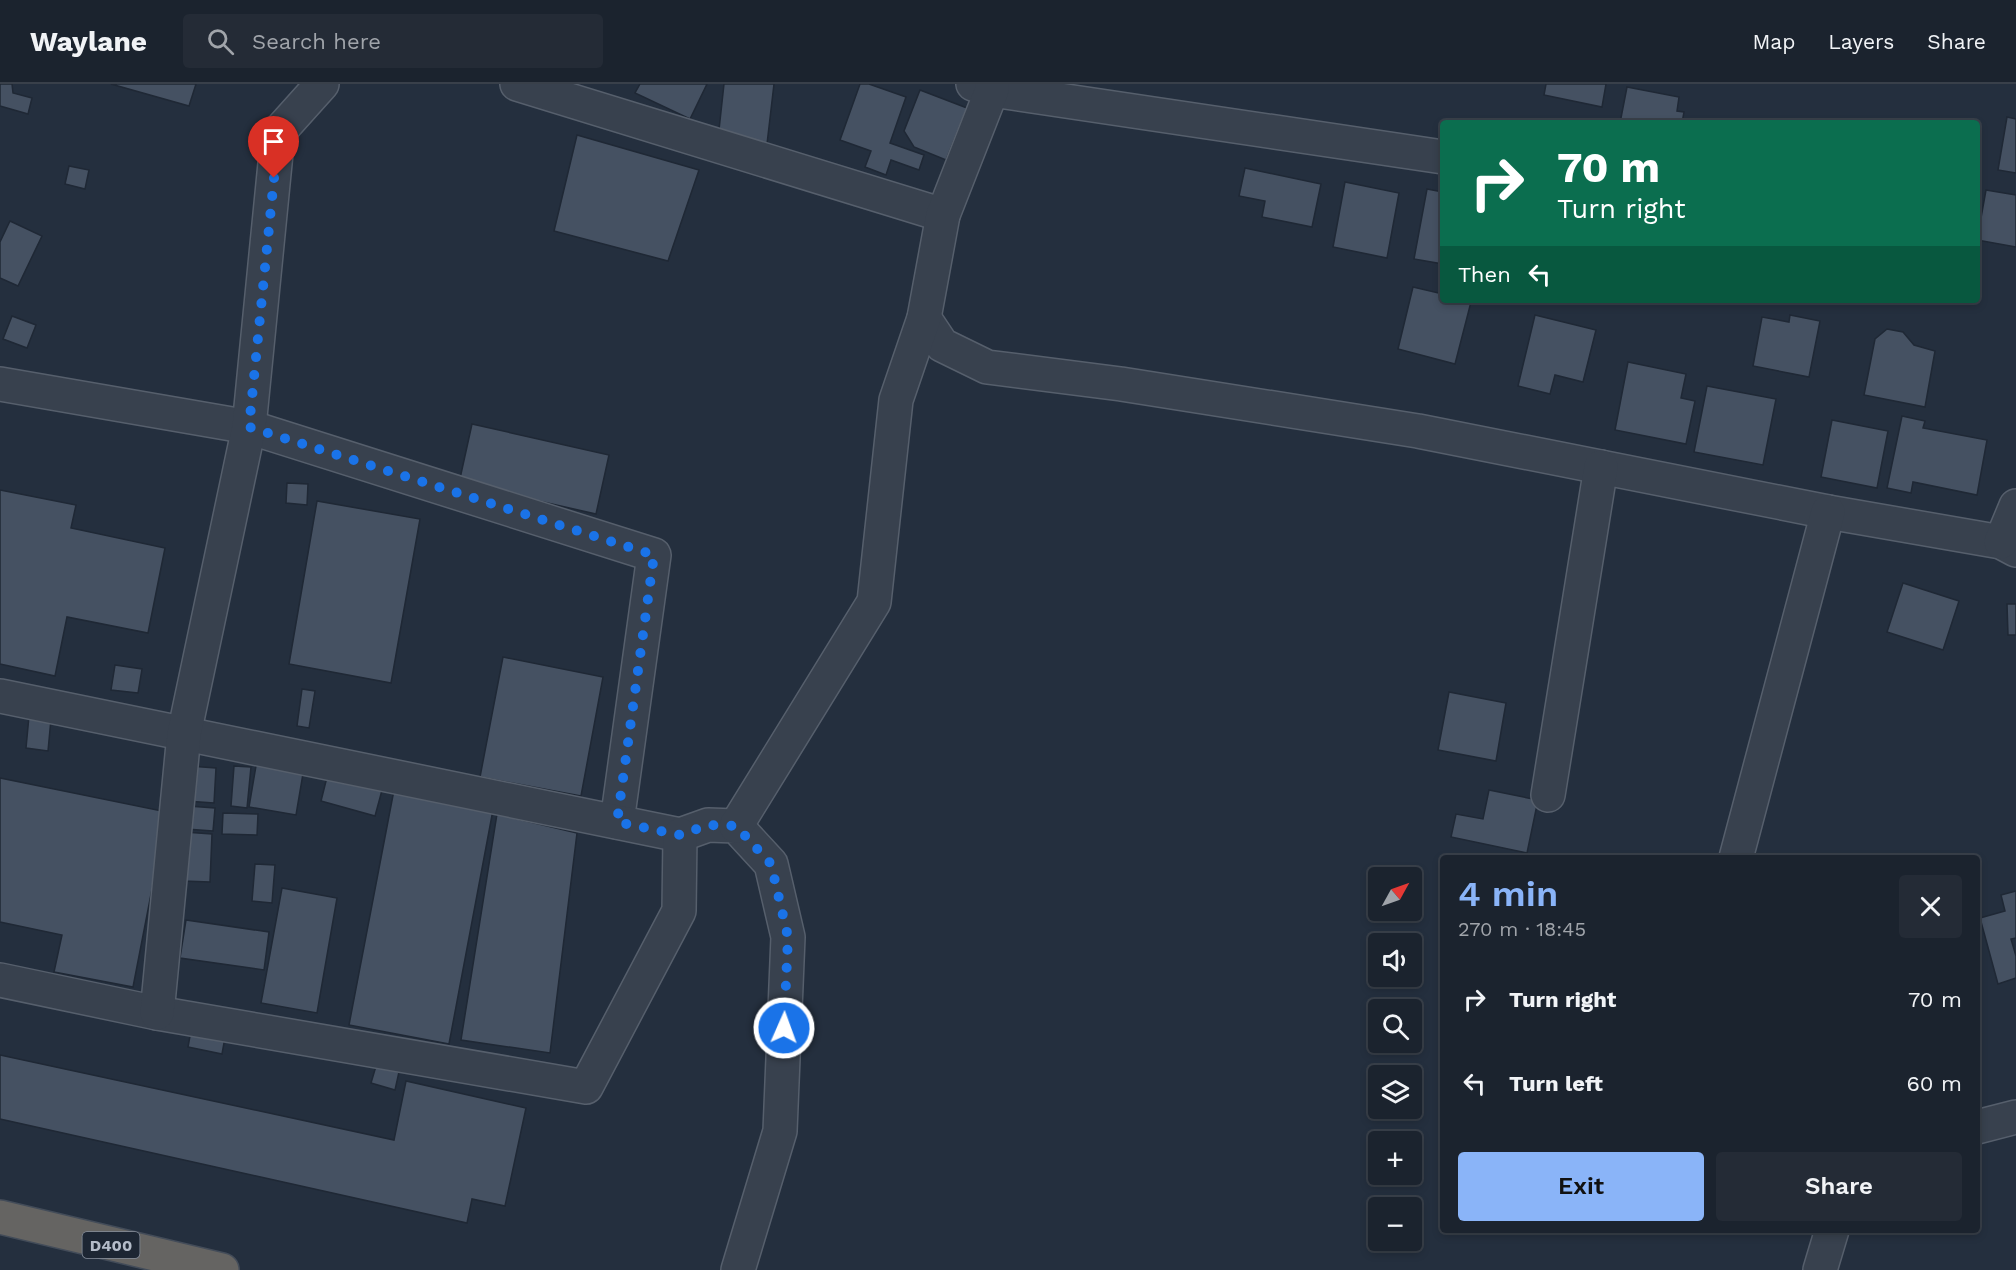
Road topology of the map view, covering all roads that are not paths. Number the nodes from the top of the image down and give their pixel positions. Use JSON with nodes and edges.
{"nodes":[{"id":1,"x":322,"y":84,"type":"edge"},
{"id":2,"x":518,"y":84,"type":"edge"},
{"id":3,"x":986,"y":86,"type":"edge"},
{"id":4,"x":1440,"y":157,"type":"edge"},
{"id":5,"x":943,"y":215,"type":"junction"},
{"id":6,"x":924,"y":318,"type":"junction"},
{"id":7,"x":0,"y":384,"type":"edge"},
{"id":8,"x":249,"y":427,"type":"junction"},
{"id":9,"x":1601,"y":467,"type":"junction"},
{"id":10,"x":2016,"y":506,"type":"edge"},
{"id":11,"x":1828,"y":512,"type":"junction"},
{"id":12,"x":2009,"y":546,"type":"edge"},
{"id":13,"x":0,"y":696,"type":"edge"},
{"id":14,"x":184,"y":734,"type":"junction"},
{"id":15,"x":1548,"y":795,"type":"dead end"},
{"id":16,"x":617,"y":822,"type":"junction"},
{"id":17,"x":736,"y":826,"type":"junction"},
{"id":18,"x":680,"y":835,"type":"junction"},
{"id":19,"x":1737,"y":855,"type":"edge"},
{"id":20,"x":0,"y":980,"type":"edge"},
{"id":21,"x":157,"y":1013,"type":"junction"},
{"id":22,"x":2016,"y":1117,"type":"edge"},
{"id":23,"x":1980,"y":1126,"type":"edge"},
{"id":24,"x":0,"y":1217,"type":"edge"},
{"id":25,"x":1831,"y":1233,"type":"edge"},
{"id":26,"x":222,"y":1270,"type":"edge"},
{"id":27,"x":738,"y":1270,"type":"edge"},
{"id":28,"x":1820,"y":1270,"type":"edge"}],
"edges":[{"from":1,"to":8,"type":"street"},
{"from":2,"to":5,"type":"street"},
{"from":3,"to":4,"type":"street"},
{"from":3,"to":5,"type":"street"},
{"from":5,"to":6,"type":"street"},
{"from":6,"to":9,"type":"street"},
{"from":6,"to":17,"type":"street"},
{"from":7,"to":8,"type":"street"},
{"from":8,"to":14,"type":"street"},
{"from":8,"to":16,"type":"street"},
{"from":9,"to":11,"type":"street"},
{"from":9,"to":15,"type":"street"},
{"from":10,"to":12,"type":"street"},
{"from":11,"to":12,"type":"street"},
{"from":11,"to":19,"type":"street"},
{"from":13,"to":14,"type":"street"},
{"from":14,"to":16,"type":"street"},
{"from":14,"to":21,"type":"street"},
{"from":16,"to":18,"type":"street"},
{"from":17,"to":18,"type":"street"},
{"from":17,"to":27,"type":"street"},
{"from":18,"to":21,"type":"street"},
{"from":20,"to":21,"type":"street"},
{"from":22,"to":23,"type":"street"},
{"from":24,"to":26,"type":"highway","number":"D400"},
{"from":25,"to":28,"type":"street"}]}
